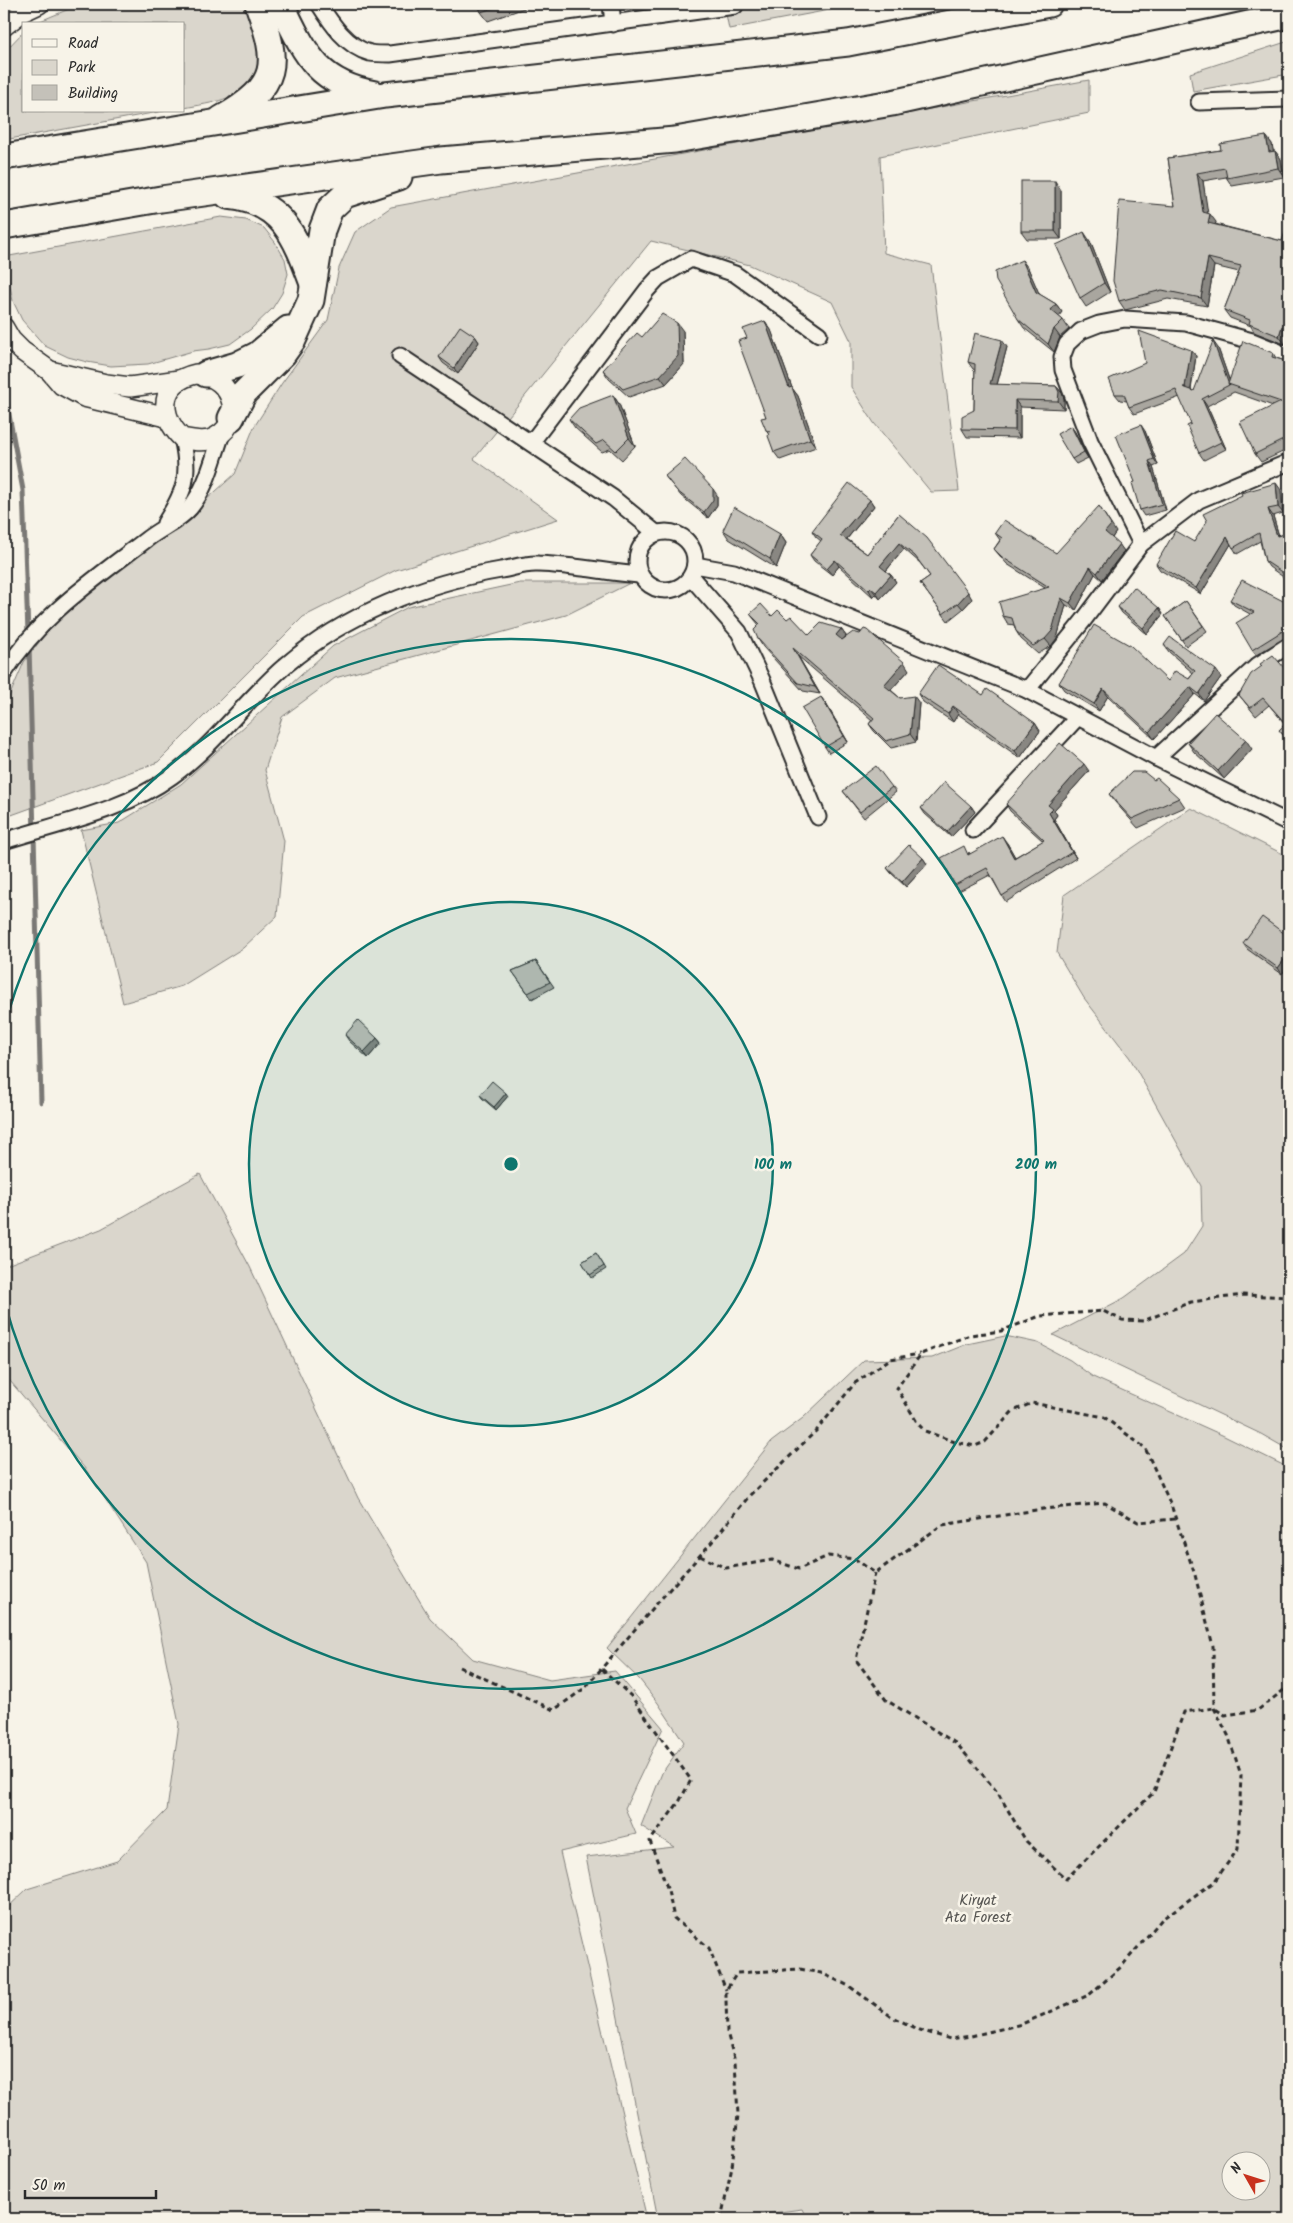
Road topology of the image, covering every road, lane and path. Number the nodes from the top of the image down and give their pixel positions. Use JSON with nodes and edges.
{"nodes":[{"id":1,"x":39,"y":4,"type":"edge"},
{"id":2,"x":258,"y":4,"type":"edge"},
{"id":3,"x":281,"y":4,"type":"edge"},
{"id":4,"x":320,"y":4,"type":"edge"},
{"id":5,"x":611,"y":4,"type":"edge"},
{"id":6,"x":1049,"y":4,"type":"edge"},
{"id":7,"x":735,"y":6,"type":"dead end"},
{"id":8,"x":1289,"y":15,"type":"edge"},
{"id":9,"x":613,"y":24,"type":"junction"},
{"id":10,"x":4,"y":26,"type":"edge"},
{"id":11,"x":385,"y":95,"type":"junction"},
{"id":12,"x":1289,"y":99,"type":"edge"},
{"id":13,"x":1199,"y":102,"type":"dead end"},
{"id":14,"x":211,"y":124,"type":"junction"},
{"id":15,"x":4,"y":157,"type":"edge"},
{"id":16,"x":441,"y":160,"type":"junction"},
{"id":17,"x":161,"y":199,"type":"junction"},
{"id":18,"x":4,"y":226,"type":"edge"},
{"id":19,"x":313,"y":285,"type":"junction"},
{"id":20,"x":299,"y":323,"type":"junction"},
{"id":21,"x":4,"y":328,"type":"edge"},
{"id":22,"x":819,"y":334,"type":"dead end"},
{"id":23,"x":400,"y":356,"type":"dead end"},
{"id":24,"x":1289,"y":356,"type":"edge"},
{"id":25,"x":50,"y":371,"type":"junction"},
{"id":26,"x":206,"y":374,"type":"junction"},
{"id":27,"x":179,"y":380,"type":"junction"},
{"id":28,"x":166,"y":417,"type":"junction"},
{"id":29,"x":227,"y":424,"type":"junction"},
{"id":30,"x":182,"y":438,"type":"junction"},
{"id":31,"x":532,"y":443,"type":"junction"},
{"id":32,"x":1289,"y":462,"type":"edge"},
{"id":33,"x":162,"y":527,"type":"junction"},
{"id":34,"x":656,"y":533,"type":"junction"},
{"id":35,"x":1141,"y":544,"type":"junction"},
{"id":36,"x":693,"y":571,"type":"junction"},
{"id":37,"x":639,"y":575,"type":"junction"},
{"id":38,"x":1289,"y":645,"type":"edge"},
{"id":39,"x":4,"y":674,"type":"edge"},
{"id":40,"x":1027,"y":690,"type":"junction"},
{"id":41,"x":1077,"y":718,"type":"junction"},
{"id":42,"x":1156,"y":758,"type":"junction"},
{"id":43,"x":818,"y":816,"type":"dead end"},
{"id":44,"x":1289,"y":823,"type":"edge"},
{"id":45,"x":973,"y":830,"type":"dead end"},
{"id":46,"x":4,"y":841,"type":"edge"},
{"id":47,"x":1289,"y":1297,"type":"edge"},
{"id":48,"x":921,"y":1354,"type":"junction"},
{"id":49,"x":1176,"y":1519,"type":"junction"},
{"id":50,"x":700,"y":1556,"type":"junction"},
{"id":51,"x":875,"y":1573,"type":"junction"},
{"id":52,"x":459,"y":1667,"type":"dead end"},
{"id":53,"x":602,"y":1670,"type":"junction"},
{"id":54,"x":1289,"y":1686,"type":"edge"},
{"id":55,"x":1214,"y":1708,"type":"junction"},
{"id":56,"x":726,"y":1990,"type":"junction"},
{"id":57,"x":721,"y":2219,"type":"edge"}],
"edges":[{"from":1,"to":10,"type":"street"},
{"from":2,"to":14,"type":"highway"},
{"from":3,"to":11,"type":"highway"},
{"from":4,"to":9,"type":"street"},
{"from":5,"to":9,"type":"street"},
{"from":6,"to":11,"type":"highway"},
{"from":7,"to":9,"type":"street"},
{"from":8,"to":16,"type":"highway"},
{"from":11,"to":14,"type":"highway"},
{"from":12,"to":13,"type":"street"},
{"from":14,"to":15,"type":"highway"},
{"from":16,"to":17,"type":"highway"},
{"from":16,"to":19,"type":"highway"},
{"from":17,"to":18,"type":"highway"},
{"from":17,"to":19,"type":"highway"},
{"from":19,"to":20,"type":"highway"},
{"from":20,"to":26,"type":"highway"},
{"from":20,"to":29,"type":"highway"},
{"from":21,"to":25,"type":"street"},
{"from":22,"to":31,"type":"street"},
{"from":23,"to":31,"type":"street"},
{"from":24,"to":35,"type":"street"},
{"from":25,"to":27,"type":"street"},
{"from":25,"to":28,"type":"street"},
{"from":26,"to":27,"type":"street"},
{"from":26,"to":29,"type":"street"},
{"from":27,"to":28,"type":"street"},
{"from":28,"to":30,"type":"street"},
{"from":29,"to":30,"type":"street"},
{"from":29,"to":33,"type":"street"},
{"from":30,"to":33,"type":"street"},
{"from":31,"to":34,"type":"street"},
{"from":32,"to":35,"type":"street"},
{"from":33,"to":39,"type":"street"},
{"from":34,"to":36,"type":"street"},
{"from":34,"to":37,"type":"street"},
{"from":35,"to":40,"type":"street"},
{"from":36,"to":37,"type":"street"},
{"from":36,"to":40,"type":"street"},
{"from":36,"to":43,"type":"street"},
{"from":37,"to":46,"type":"street"},
{"from":38,"to":42,"type":"street"},
{"from":40,"to":41,"type":"street"},
{"from":41,"to":42,"type":"street"},
{"from":41,"to":45,"type":"street"},
{"from":42,"to":44,"type":"street"},
{"from":47,"to":48,"type":"path"},
{"from":48,"to":49,"type":"path"},
{"from":48,"to":50,"type":"path"},
{"from":49,"to":51,"type":"path"},
{"from":49,"to":55,"type":"path"},
{"from":50,"to":51,"type":"path"},
{"from":50,"to":53,"type":"path"},
{"from":51,"to":55,"type":"path"},
{"from":52,"to":53,"type":"path"},
{"from":53,"to":56,"type":"path"},
{"from":54,"to":55,"type":"path"},
{"from":55,"to":56,"type":"path"},
{"from":56,"to":57,"type":"path"}]}
